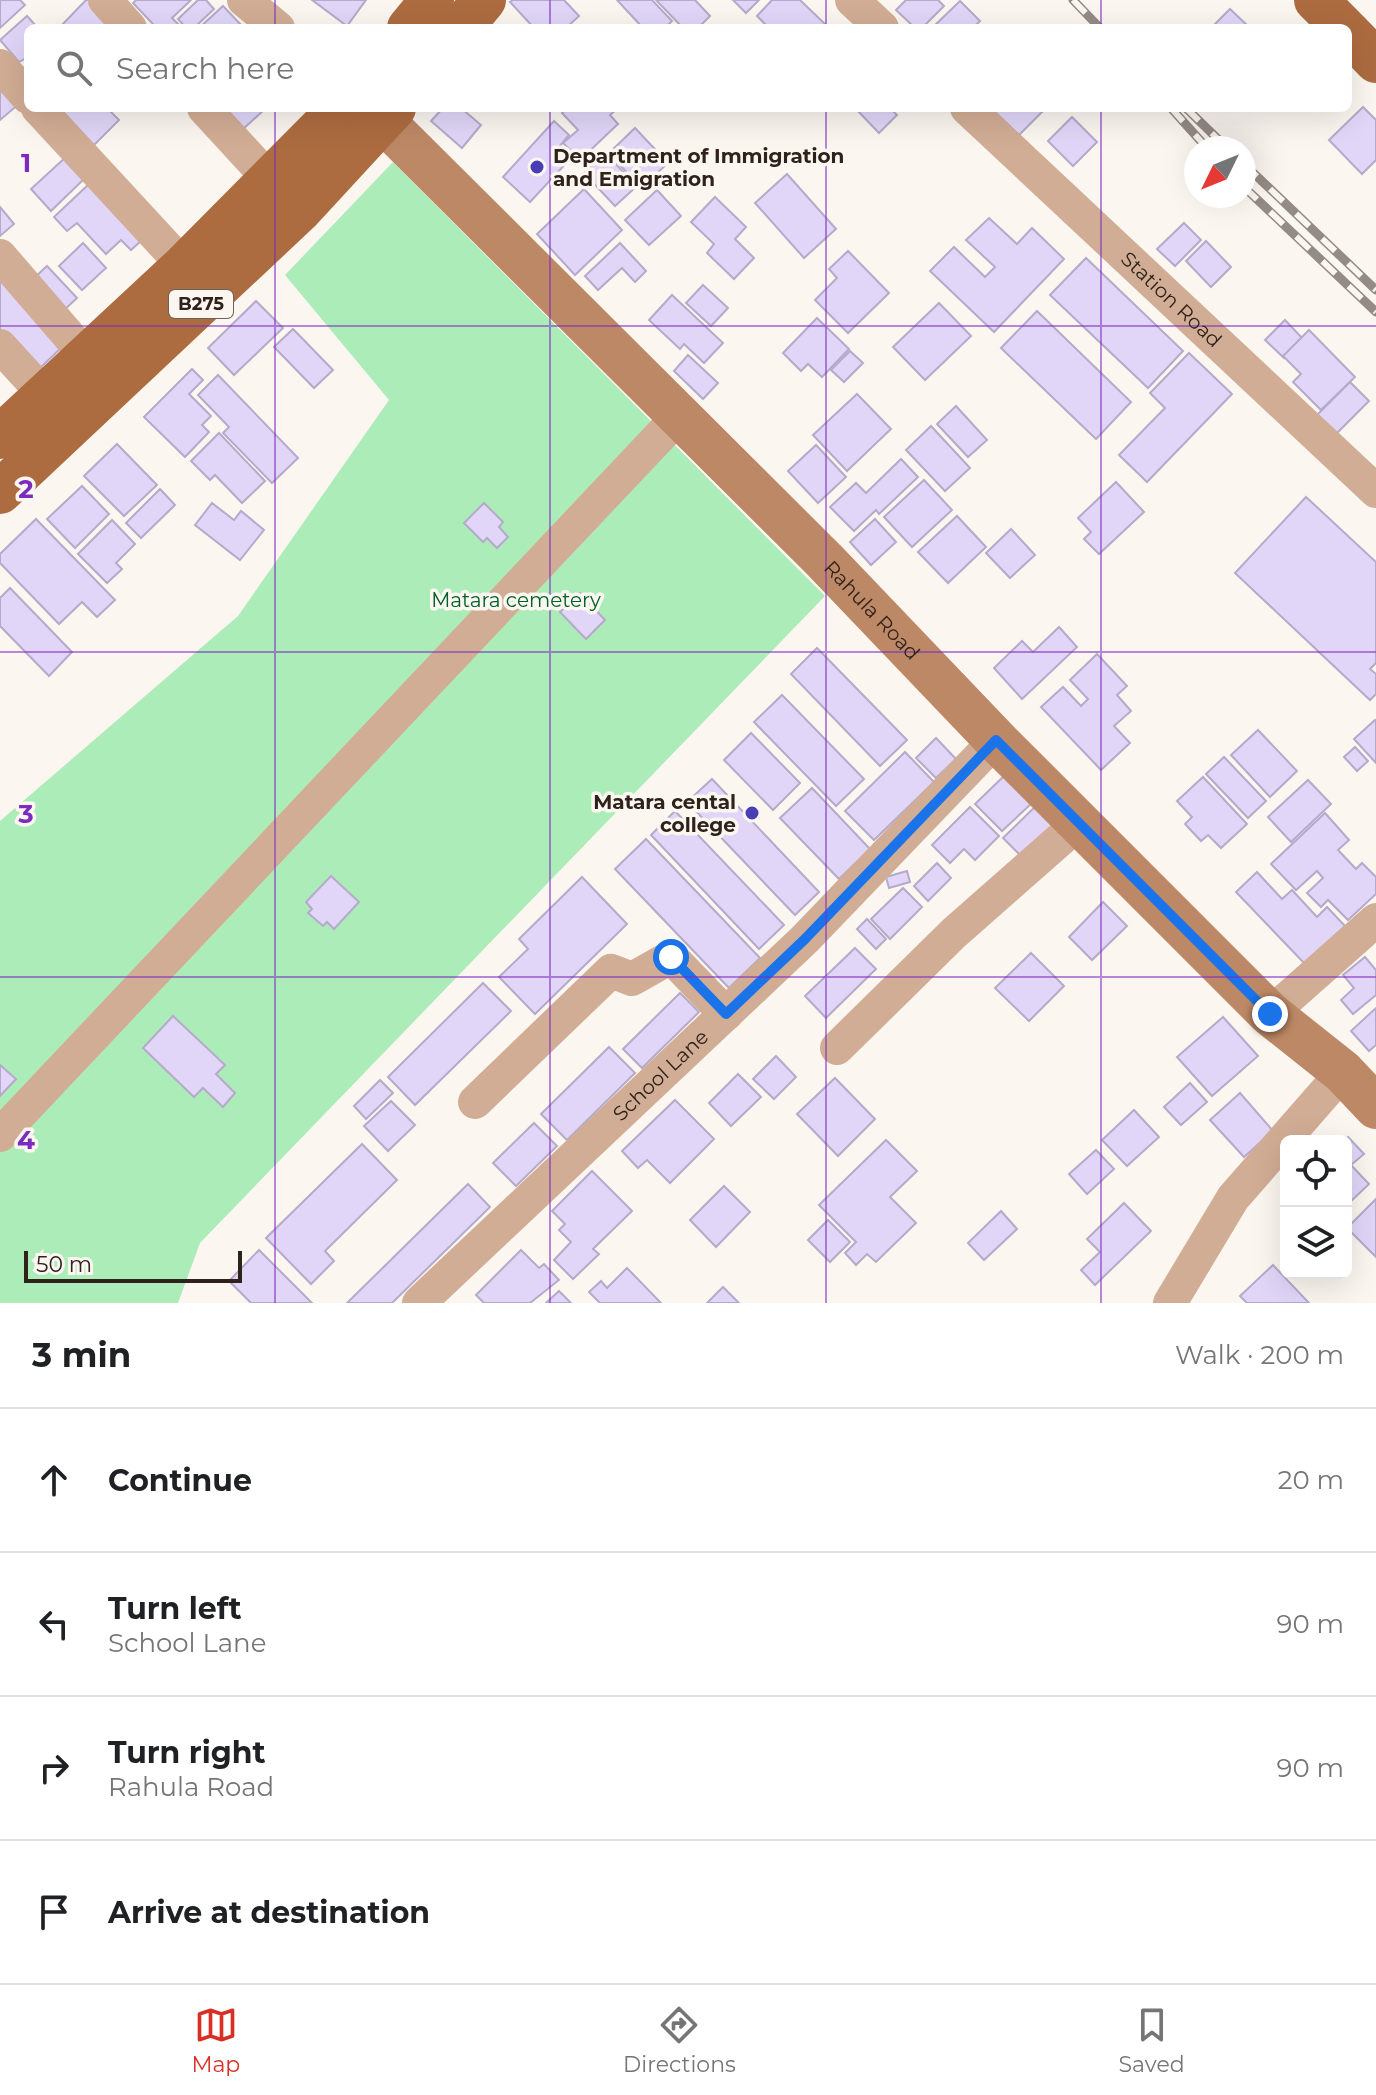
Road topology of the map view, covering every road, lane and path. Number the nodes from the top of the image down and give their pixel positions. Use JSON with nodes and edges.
{"nodes":[{"id":1,"x":105,"y":0,"type":"edge"},
{"id":2,"x":244,"y":0,"type":"edge"},
{"id":3,"x":432,"y":0,"type":"edge"},
{"id":4,"x":484,"y":0,"type":"edge"},
{"id":5,"x":852,"y":0,"type":"edge"},
{"id":6,"x":1316,"y":0,"type":"edge"},
{"id":7,"x":126,"y":24,"type":"edge"},
{"id":8,"x":273,"y":24,"type":"edge"},
{"id":9,"x":412,"y":24,"type":"edge"},
{"id":10,"x":464,"y":24,"type":"edge"},
{"id":11,"x":878,"y":24,"type":"edge"},
{"id":12,"x":1340,"y":24,"type":"edge"},
{"id":13,"x":1352,"y":36,"type":"edge"},
{"id":14,"x":1376,"y":61,"type":"edge"},
{"id":15,"x":0,"y":66,"type":"edge"},
{"id":16,"x":24,"y":93,"type":"edge"},
{"id":17,"x":42,"y":112,"type":"edge"},
{"id":18,"x":208,"y":112,"type":"edge"},
{"id":19,"x":337,"y":112,"type":"edge"},
{"id":20,"x":382,"y":112,"type":"edge"},
{"id":21,"x":971,"y":112,"type":"edge"},
{"id":22,"x":271,"y":181,"type":"junction"},
{"id":23,"x":0,"y":256,"type":"edge"},
{"id":24,"x":184,"y":266,"type":"junction"},
{"id":25,"x":0,"y":346,"type":"edge"},
{"id":26,"x":88,"y":358,"type":"junction"},
{"id":27,"x":45,"y":395,"type":"junction"},
{"id":28,"x":679,"y":416,"type":"junction"},
{"id":29,"x":0,"y":437,"type":"edge"},
{"id":30,"x":1376,"y":491,"type":"edge"},
{"id":31,"x":0,"y":492,"type":"edge"},
{"id":32,"x":996,"y":740,"type":"junction"},
{"id":33,"x":1080,"y":822,"type":"junction"},
{"id":34,"x":1376,"y":920,"type":"edge"},
{"id":35,"x":726,"y":1014,"type":"junction"},
{"id":36,"x":1270,"y":1014,"type":"junction"},
{"id":37,"x":837,"y":1048,"type":"dead end"},
{"id":38,"x":1343,"y":1072,"type":"junction"},
{"id":39,"x":475,"y":1102,"type":"dead end"},
{"id":40,"x":1376,"y":1107,"type":"edge"},
{"id":41,"x":0,"y":1135,"type":"edge"},
{"id":42,"x":419,"y":1303,"type":"edge"},
{"id":43,"x":1170,"y":1303,"type":"edge"}],
"edges":[{"from":1,"to":7,"type":"street"},
{"from":2,"to":8,"type":"street"},
{"from":3,"to":9,"type":"main road"},
{"from":4,"to":10,"type":"main road"},
{"from":5,"to":11,"type":"street"},
{"from":6,"to":12,"type":"main road"},
{"from":13,"to":14,"type":"main road"},
{"from":15,"to":16,"type":"street"},
{"from":17,"to":24,"type":"street"},
{"from":18,"to":22,"type":"street"},
{"from":19,"to":22,"type":"main road","number":"B275"},
{"from":20,"to":28,"type":"main road","name":"Rahula Road"},
{"from":20,"to":31,"type":"main road","number":"B275"},
{"from":21,"to":30,"type":"street","name":"Station Road"},
{"from":22,"to":24,"type":"main road","number":"B275"},
{"from":23,"to":26,"type":"street"},
{"from":24,"to":26,"type":"main road","number":"B275"},
{"from":25,"to":27,"type":"street"},
{"from":26,"to":27,"type":"main road","number":"B275"},
{"from":27,"to":29,"type":"main road","number":"B275"},
{"from":28,"to":32,"type":"main road","name":"Rahula Road"},
{"from":28,"to":41,"type":"street"},
{"from":32,"to":33,"type":"main road","name":"Rahula Road"},
{"from":32,"to":35,"type":"street","name":"School Lane"},
{"from":33,"to":36,"type":"main road","name":"Rahula Road"},
{"from":33,"to":37,"type":"street"},
{"from":34,"to":36,"type":"street"},
{"from":35,"to":39,"type":"street"},
{"from":35,"to":42,"type":"street","name":"School Lane"},
{"from":36,"to":38,"type":"main road","name":"Rahula Road"},
{"from":38,"to":40,"type":"main road","name":"Rahula Road"},
{"from":38,"to":43,"type":"street"}]}
